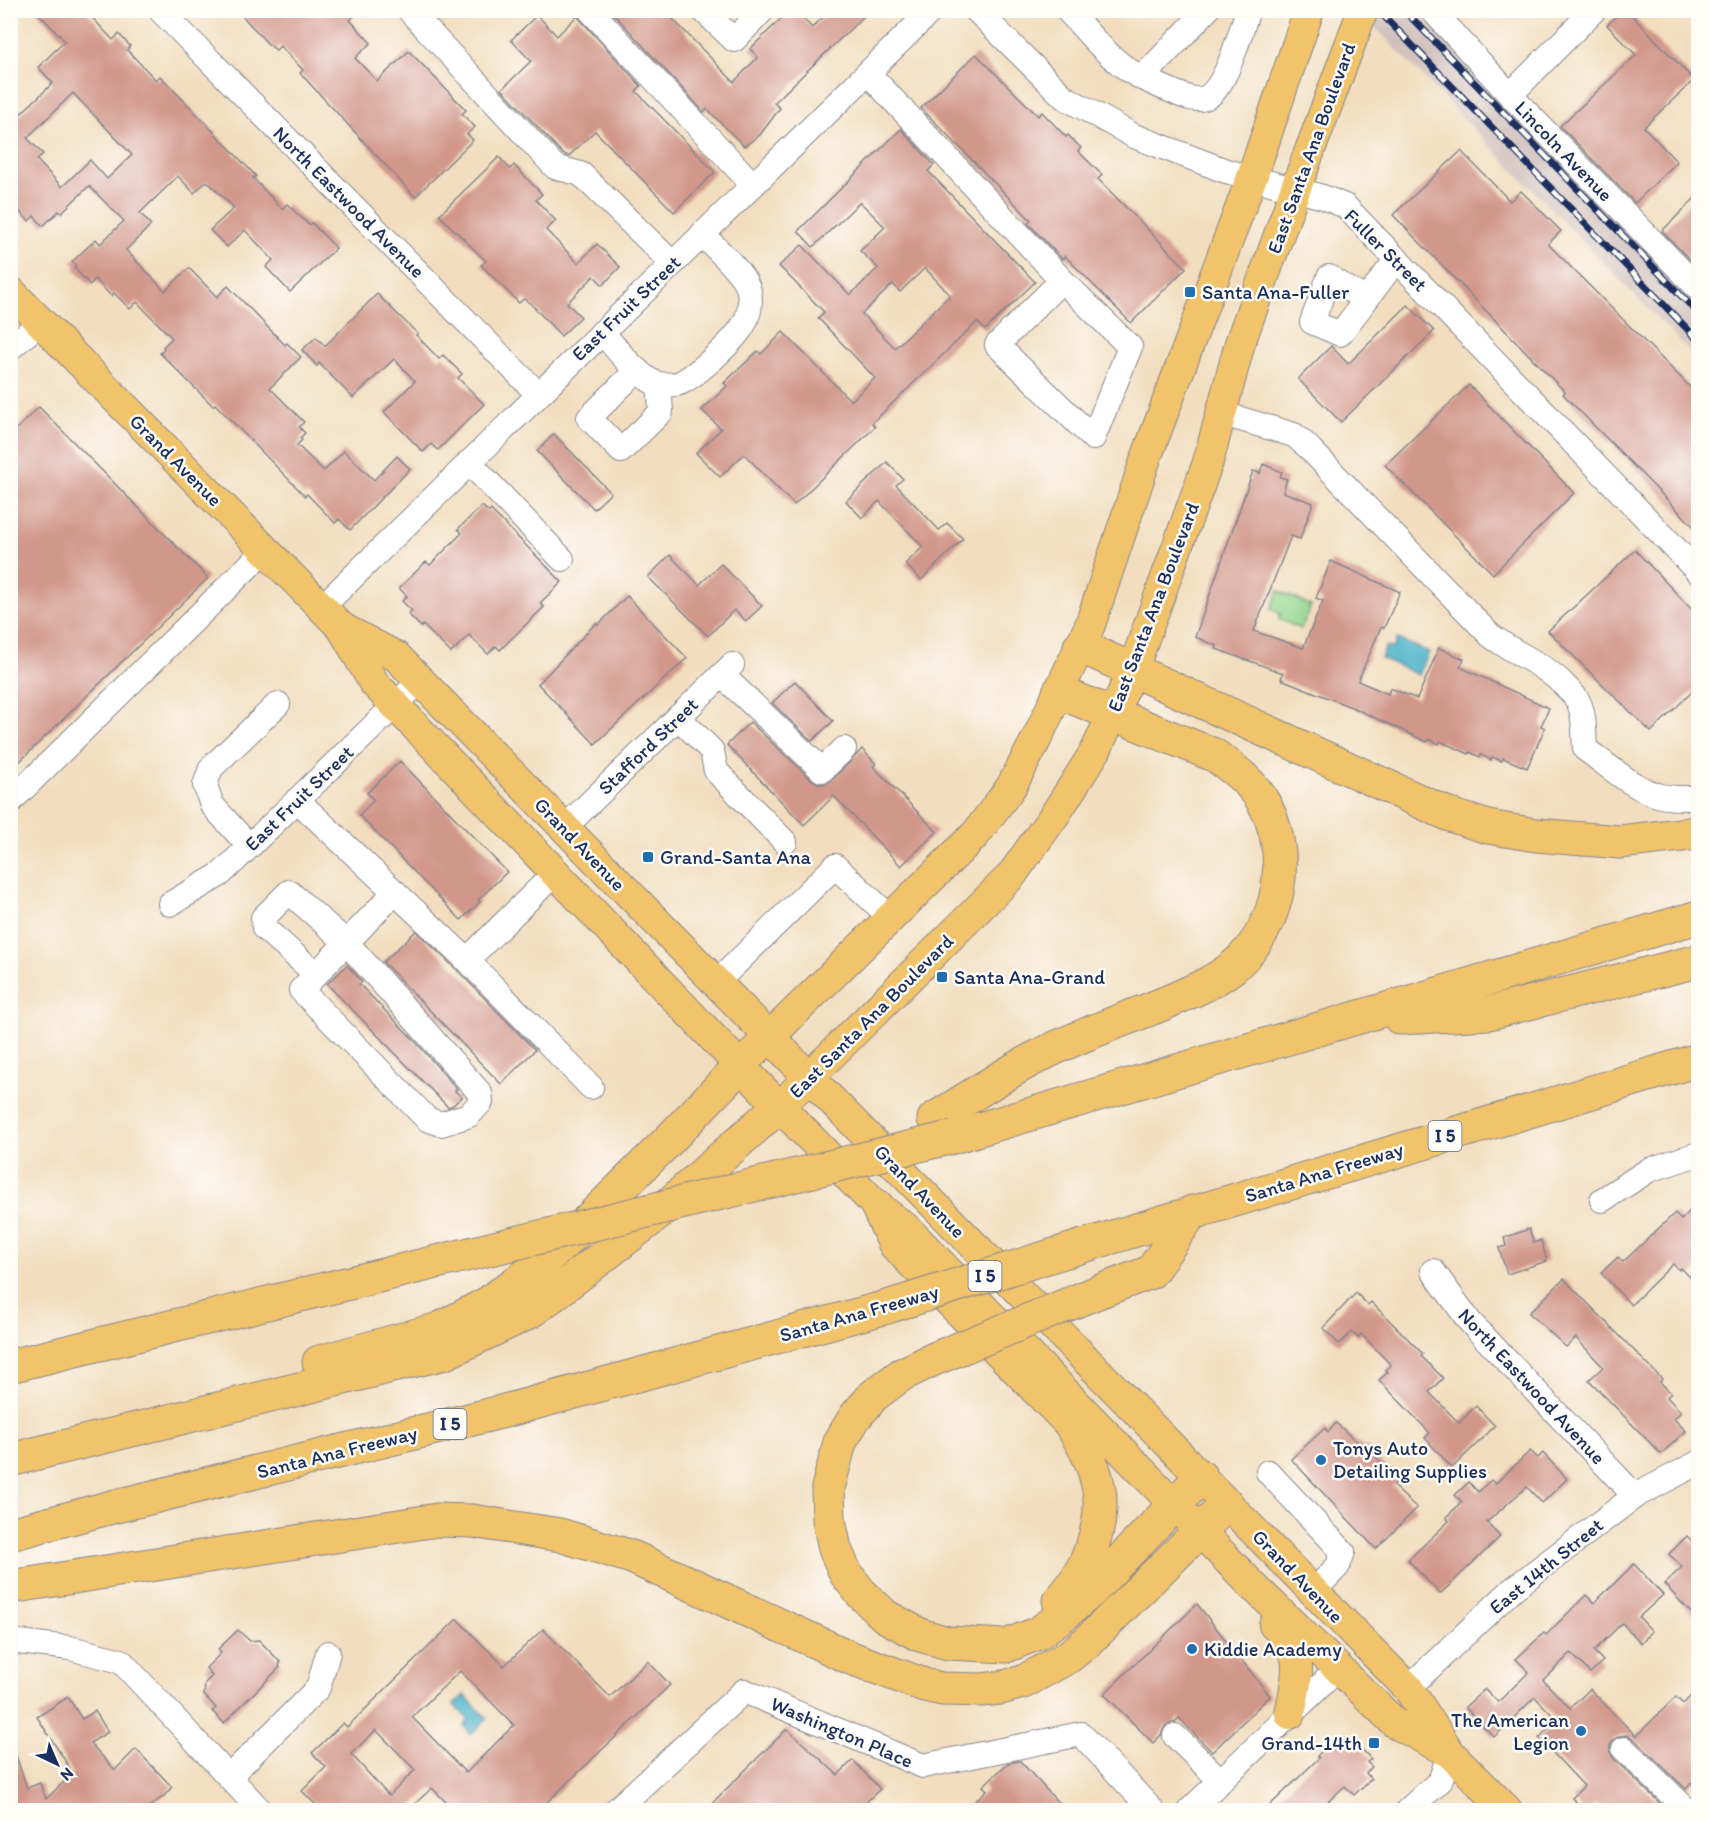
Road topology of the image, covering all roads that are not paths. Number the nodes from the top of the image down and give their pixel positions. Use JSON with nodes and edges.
{"nodes":[{"id":1,"x":160,"y":10,"type":"edge"},
{"id":2,"x":409,"y":10,"type":"edge"},
{"id":3,"x":590,"y":10,"type":"edge"},
{"id":4,"x":703,"y":10,"type":"edge"},
{"id":5,"x":763,"y":10,"type":"edge"},
{"id":6,"x":976,"y":10,"type":"edge"},
{"id":7,"x":1067,"y":10,"type":"edge"},
{"id":8,"x":1207,"y":10,"type":"edge"},
{"id":9,"x":1248,"y":10,"type":"edge"},
{"id":10,"x":1309,"y":10,"type":"edge"},
{"id":11,"x":1363,"y":10,"type":"edge"},
{"id":12,"x":1594,"y":10,"type":"edge"},
{"id":13,"x":930,"y":11,"type":"edge"},
{"id":14,"x":1433,"y":11,"type":"edge"},
{"id":15,"x":868,"y":73,"type":"junction"},
{"id":16,"x":1142,"y":78,"type":"junction"},
{"id":17,"x":1510,"y":94,"type":"junction"},
{"id":18,"x":1252,"y":177,"type":"junction"},
{"id":19,"x":753,"y":185,"type":"junction"},
{"id":20,"x":1295,"y":190,"type":"junction"},
{"id":21,"x":702,"y":234,"type":"junction"},
{"id":22,"x":1397,"y":259,"type":"junction"},
{"id":23,"x":672,"y":264,"type":"junction"},
{"id":24,"x":1062,"y":280,"type":"junction"},
{"id":25,"x":1698,"y":288,"type":"edge"},
{"id":26,"x":10,"y":291,"type":"edge"},
{"id":27,"x":1366,"y":300,"type":"dead end"},
{"id":28,"x":41,"y":322,"type":"junction"},
{"id":29,"x":602,"y":332,"type":"junction"},
{"id":30,"x":10,"y":348,"type":"edge"},
{"id":31,"x":637,"y":370,"type":"junction"},
{"id":32,"x":659,"y":384,"type":"junction"},
{"id":33,"x":538,"y":394,"type":"junction"},
{"id":34,"x":1221,"y":413,"type":"junction"},
{"id":35,"x":469,"y":462,"type":"junction"},
{"id":36,"x":265,"y":549,"type":"junction"},
{"id":37,"x":562,"y":559,"type":"dead end"},
{"id":38,"x":1698,"y":572,"type":"edge"},
{"id":39,"x":332,"y":618,"type":"junction"},
{"id":40,"x":1080,"y":646,"type":"junction"},
{"id":41,"x":1133,"y":670,"type":"junction"},
{"id":42,"x":420,"y":681,"type":"junction"},
{"id":43,"x":1059,"y":692,"type":"junction"},
{"id":44,"x":278,"y":704,"type":"dead end"},
{"id":45,"x":395,"y":705,"type":"junction"},
{"id":46,"x":1113,"y":714,"type":"junction"},
{"id":47,"x":678,"y":717,"type":"junction"},
{"id":48,"x":844,"y":749,"type":"dead end"},
{"id":49,"x":1698,"y":798,"type":"edge"},
{"id":50,"x":297,"y":800,"type":"junction"},
{"id":51,"x":10,"y":802,"type":"edge"},
{"id":52,"x":564,"y":828,"type":"junction"},
{"id":53,"x":1698,"y":833,"type":"edge"},
{"id":54,"x":785,"y":842,"type":"dead end"},
{"id":55,"x":249,"y":846,"type":"junction"},
{"id":56,"x":555,"y":873,"type":"junction"},
{"id":57,"x":395,"y":892,"type":"junction"},
{"id":58,"x":170,"y":904,"type":"dead end"},
{"id":59,"x":1698,"y":917,"type":"edge"},
{"id":60,"x":891,"y":918,"type":"junction"},
{"id":61,"x":346,"y":942,"type":"junction"},
{"id":62,"x":468,"y":960,"type":"junction"},
{"id":63,"x":1698,"y":961,"type":"edge"},
{"id":64,"x":308,"y":982,"type":"junction"},
{"id":65,"x":716,"y":983,"type":"junction"},
{"id":66,"x":1347,"y":1020,"type":"junction"},
{"id":67,"x":769,"y":1037,"type":"junction"},
{"id":68,"x":1698,"y":1060,"type":"edge"},
{"id":69,"x":740,"y":1066,"type":"junction"},
{"id":70,"x":809,"y":1078,"type":"junction"},
{"id":71,"x":591,"y":1088,"type":"dead end"},
{"id":72,"x":779,"y":1106,"type":"junction"},
{"id":73,"x":943,"y":1128,"type":"junction"},
{"id":74,"x":1698,"y":1154,"type":"edge"},
{"id":75,"x":1602,"y":1200,"type":"dead end"},
{"id":76,"x":877,"y":1206,"type":"junction"},
{"id":77,"x":1192,"y":1212,"type":"junction"},
{"id":78,"x":1434,"y":1271,"type":"dead end"},
{"id":79,"x":10,"y":1366,"type":"edge"},
{"id":80,"x":10,"y":1440,"type":"edge"},
{"id":81,"x":10,"y":1460,"type":"edge"},
{"id":82,"x":1698,"y":1463,"type":"edge"},
{"id":83,"x":1268,"y":1472,"type":"dead end"},
{"id":84,"x":1201,"y":1478,"type":"junction"},
{"id":85,"x":1635,"y":1496,"type":"junction"},
{"id":86,"x":1227,"y":1504,"type":"junction"},
{"id":87,"x":1174,"y":1505,"type":"junction"},
{"id":88,"x":1199,"y":1531,"type":"junction"},
{"id":89,"x":10,"y":1534,"type":"edge"},
{"id":90,"x":1251,"y":1584,"type":"junction"},
{"id":91,"x":10,"y":1587,"type":"edge"},
{"id":92,"x":1313,"y":1592,"type":"junction"},
{"id":93,"x":10,"y":1641,"type":"edge"},
{"id":94,"x":979,"y":1644,"type":"junction"},
{"id":95,"x":328,"y":1653,"type":"dead end"},
{"id":96,"x":1339,"y":1668,"type":"junction"},
{"id":97,"x":1408,"y":1688,"type":"junction"},
{"id":98,"x":1290,"y":1714,"type":"junction"},
{"id":99,"x":1175,"y":1736,"type":"dead end"},
{"id":100,"x":1624,"y":1749,"type":"dead end"},
{"id":101,"x":1450,"y":1752,"type":"junction"},
{"id":102,"x":229,"y":1777,"type":"junction"},
{"id":103,"x":1221,"y":1781,"type":"junction"},
{"id":104,"x":260,"y":1810,"type":"edge"},
{"id":105,"x":616,"y":1810,"type":"edge"},
{"id":106,"x":1152,"y":1810,"type":"edge"},
{"id":107,"x":1190,"y":1810,"type":"edge"},
{"id":108,"x":1408,"y":1810,"type":"edge"},
{"id":109,"x":1507,"y":1810,"type":"edge"},
{"id":110,"x":1687,"y":1810,"type":"edge"}],
"edges":[{"from":1,"to":33,"type":"street","name":"North Eastwood Avenue"},
{"from":2,"to":23,"type":"street"},
{"from":3,"to":19,"type":"street"},
{"from":4,"to":5,"type":"street"},
{"from":6,"to":18,"type":"street","name":"Fuller Street"},
{"from":7,"to":16,"type":"street"},
{"from":8,"to":16,"type":"street"},
{"from":9,"to":16,"type":"street"},
{"from":10,"to":18,"type":"main road"},
{"from":11,"to":20,"type":"main road","name":"East Santa Ana Boulevard"},
{"from":12,"to":17,"type":"street"},
{"from":13,"to":15,"type":"street","name":"East Fruit Street"},
{"from":14,"to":17,"type":"street","name":"Lincoln Avenue"},
{"from":15,"to":19,"type":"street","name":"East Fruit Street"},
{"from":15,"to":24,"type":"street"},
{"from":17,"to":25,"type":"street","name":"Lincoln Avenue"},
{"from":18,"to":20,"type":"street","name":"Fuller Street"},
{"from":18,"to":40,"type":"main road"},
{"from":19,"to":21,"type":"street","name":"East Fruit Street"},
{"from":20,"to":22,"type":"street","name":"Fuller Street"},
{"from":20,"to":34,"type":"main road","name":"East Santa Ana Boulevard"},
{"from":21,"to":23,"type":"street","name":"East Fruit Street"},
{"from":21,"to":32,"type":"street"},
{"from":22,"to":27,"type":"street"},
{"from":22,"to":38,"type":"street","name":"Fuller Street"},
{"from":23,"to":29,"type":"street","name":"East Fruit Street"},
{"from":24,"to":24,"type":"street"},
{"from":26,"to":28,"type":"main road","name":"Grand Avenue"},
{"from":28,"to":30,"type":"street"},
{"from":28,"to":36,"type":"main road","name":"Grand Avenue"},
{"from":29,"to":31,"type":"street"},
{"from":29,"to":33,"type":"street","name":"East Fruit Street"},
{"from":31,"to":32,"type":"street"},
{"from":31,"to":32,"type":"street"},
{"from":33,"to":35,"type":"street","name":"East Fruit Street"},
{"from":34,"to":41,"type":"main road","name":"East Santa Ana Boulevard"},
{"from":34,"to":49,"type":"street"},
{"from":35,"to":37,"type":"street"},
{"from":35,"to":39,"type":"street","name":"East Fruit Street"},
{"from":36,"to":39,"type":"main road","name":"Grand Avenue"},
{"from":36,"to":51,"type":"street"},
{"from":39,"to":42,"type":"main road","name":"Grand Avenue"},
{"from":39,"to":45,"type":"main road","name":"Grand Avenue"},
{"from":40,"to":41,"type":"highway"},
{"from":40,"to":43,"type":"main road"},
{"from":41,"to":46,"type":"main road","name":"East Santa Ana Boulevard"},
{"from":41,"to":53,"type":"highway"},
{"from":42,"to":45,"type":"street","name":"East Fruit Street"},
{"from":42,"to":52,"type":"main road","name":"Grand Avenue"},
{"from":43,"to":46,"type":"highway"},
{"from":43,"to":60,"type":"main road"},
{"from":44,"to":55,"type":"street"},
{"from":45,"to":50,"type":"street","name":"East Fruit Street"},
{"from":45,"to":56,"type":"main road","name":"Grand Avenue"},
{"from":46,"to":70,"type":"main road","name":"East Santa Ana Boulevard"},
{"from":46,"to":73,"type":"highway"},
{"from":47,"to":48,"type":"street","name":"Stafford Street"},
{"from":47,"to":52,"type":"street","name":"Stafford Street"},
{"from":47,"to":54,"type":"street"},
{"from":50,"to":55,"type":"street","name":"East Fruit Street"},
{"from":50,"to":57,"type":"street"},
{"from":52,"to":65,"type":"main road","name":"Grand Avenue"},
{"from":55,"to":58,"type":"street","name":"East Fruit Street"},
{"from":56,"to":62,"type":"street"},
{"from":56,"to":69,"type":"main road","name":"Grand Avenue"},
{"from":57,"to":61,"type":"street"},
{"from":57,"to":62,"type":"street"},
{"from":59,"to":66,"type":"highway"},
{"from":60,"to":65,"type":"street"},
{"from":60,"to":67,"type":"main road"},
{"from":61,"to":64,"type":"street"},
{"from":61,"to":64,"type":"street"},
{"from":61,"to":64,"type":"street"},
{"from":62,"to":71,"type":"street"},
{"from":63,"to":66,"type":"highway"},
{"from":65,"to":67,"type":"main road","name":"Grand Avenue"},
{"from":66,"to":73,"type":"highway"},
{"from":67,"to":69,"type":"main road"},
{"from":67,"to":70,"type":"main road","name":"Grand Avenue"},
{"from":68,"to":77,"type":"highway","name":"Santa Ana Freeway","number":"I 5"},
{"from":69,"to":72,"type":"main road","name":"Grand Avenue"},
{"from":69,"to":80,"type":"highway"},
{"from":70,"to":72,"type":"main road","name":"East Santa Ana Boulevard"},
{"from":70,"to":84,"type":"main road","name":"Grand Avenue"},
{"from":72,"to":76,"type":"main road","name":"Grand Avenue"},
{"from":72,"to":81,"type":"highway"},
{"from":73,"to":79,"type":"highway","bridge":true},
{"from":74,"to":75,"type":"street"},
{"from":76,"to":87,"type":"main road","name":"Grand Avenue"},
{"from":76,"to":94,"type":"highway"},
{"from":77,"to":89,"type":"highway","name":"Santa Ana Freeway","number":"I 5","bridge":true},
{"from":77,"to":94,"type":"highway","bridge":true},
{"from":78,"to":85,"type":"street","name":"North Eastwood Avenue"},
{"from":82,"to":85,"type":"street","name":"East 14th Street"},
{"from":83,"to":92,"type":"street"},
{"from":84,"to":86,"type":"main road","name":"Grand Avenue"},
{"from":84,"to":87,"type":"highway"},
{"from":85,"to":97,"type":"street","name":"East 14th Street"},
{"from":86,"to":88,"type":"highway"},
{"from":86,"to":92,"type":"main road","name":"Grand Avenue"},
{"from":87,"to":88,"type":"main road","name":"Grand Avenue"},
{"from":87,"to":94,"type":"highway"},
{"from":88,"to":90,"type":"main road","name":"Grand Avenue"},
{"from":88,"to":91,"type":"highway"},
{"from":90,"to":96,"type":"main road","name":"Grand Avenue"},
{"from":90,"to":98,"type":"main road"},
{"from":92,"to":97,"type":"main road","name":"Grand Avenue"},
{"from":93,"to":102,"type":"street"},
{"from":95,"to":102,"type":"street"},
{"from":96,"to":98,"type":"street"},
{"from":96,"to":101,"type":"main road","name":"Grand Avenue"},
{"from":97,"to":101,"type":"main road","name":"Grand Avenue"},
{"from":98,"to":103,"type":"street"},
{"from":99,"to":103,"type":"street"},
{"from":100,"to":110,"type":"street"},
{"from":101,"to":108,"type":"street"},
{"from":101,"to":109,"type":"main road"},
{"from":102,"to":104,"type":"street"},
{"from":103,"to":107,"type":"street"},
{"from":105,"to":106,"type":"street","name":"Washington Place"}]}
